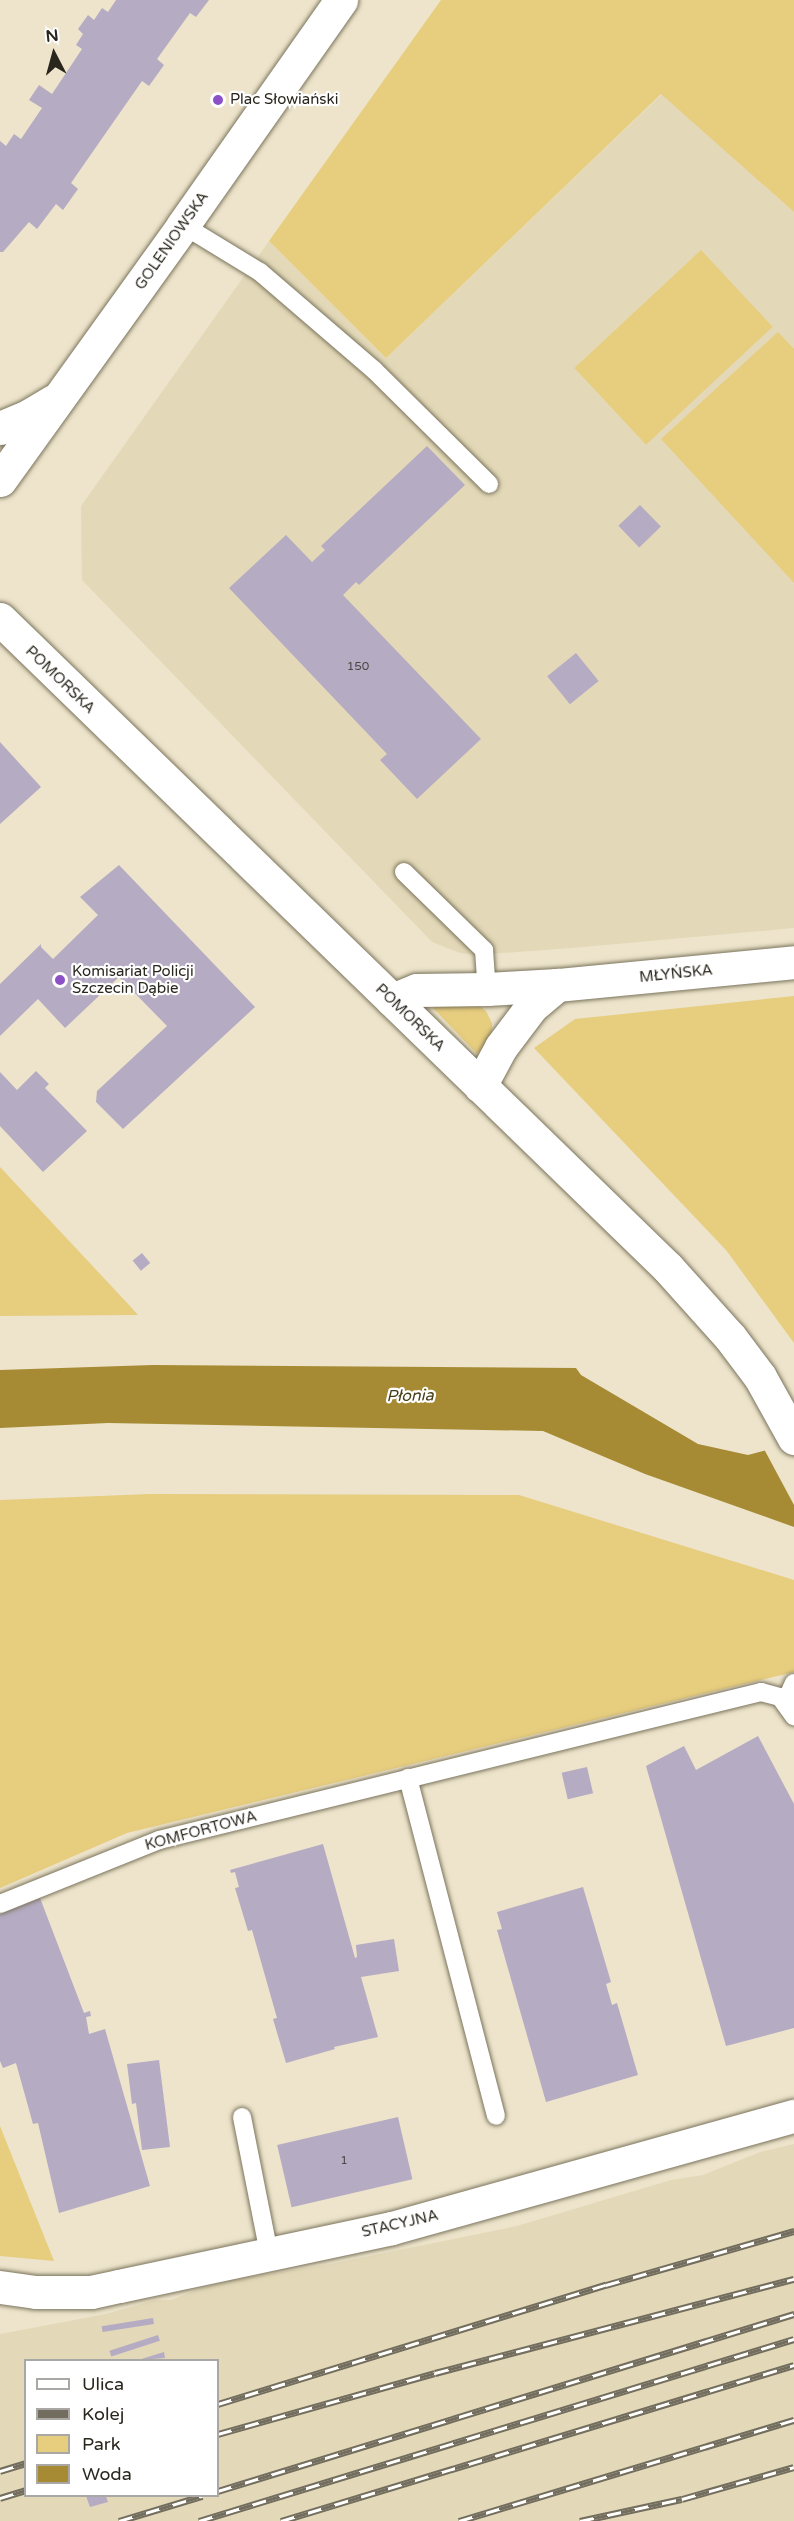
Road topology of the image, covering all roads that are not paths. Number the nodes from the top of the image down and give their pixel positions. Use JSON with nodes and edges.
{"nodes":[{"id":1,"x":340,"y":0,"type":"edge"},
{"id":2,"x":183,"y":225,"type":"junction"},
{"id":3,"x":62,"y":395,"type":"junction"},
{"id":4,"x":0,"y":428,"type":"edge"},
{"id":5,"x":0,"y":480,"type":"edge"},
{"id":6,"x":489,"y":484,"type":"dead end"},
{"id":7,"x":0,"y":619,"type":"edge"},
{"id":8,"x":404,"y":872,"type":"dead end"},
{"id":9,"x":794,"y":962,"type":"edge"},
{"id":10,"x":557,"y":984,"type":"junction"},
{"id":11,"x":487,"y":989,"type":"junction"},
{"id":12,"x":392,"y":1000,"type":"junction"},
{"id":13,"x":480,"y":1086,"type":"junction"},
{"id":14,"x":791,"y":1431,"type":"edge"},
{"id":15,"x":794,"y":1683,"type":"edge"},
{"id":16,"x":790,"y":1709,"type":"edge"},
{"id":17,"x":408,"y":1778,"type":"junction"},
{"id":18,"x":0,"y":1904,"type":"edge"},
{"id":19,"x":496,"y":2116,"type":"dead end"},
{"id":20,"x":794,"y":2116,"type":"edge"},
{"id":21,"x":242,"y":2118,"type":"dead end"},
{"id":22,"x":269,"y":2253,"type":"junction"},
{"id":23,"x":0,"y":2287,"type":"edge"}],
"edges":[{"from":1,"to":2,"type":"street","name":"GOLENIOWSKA"},
{"from":2,"to":3,"type":"street","name":"GOLENIOWSKA"},
{"from":2,"to":6,"type":"lane"},
{"from":3,"to":4,"type":"street"},
{"from":3,"to":5,"type":"street","name":"GOLENIOWSKA"},
{"from":7,"to":12,"type":"street","name":"POMORSKA"},
{"from":8,"to":11,"type":"lane"},
{"from":9,"to":10,"type":"street","name":"MŁYŃSKA"},
{"from":10,"to":11,"type":"street","name":"MŁYŃSKA"},
{"from":10,"to":13,"type":"street"},
{"from":11,"to":12,"type":"street","name":"MŁYŃSKA"},
{"from":12,"to":13,"type":"street","name":"POMORSKA"},
{"from":13,"to":14,"type":"street","name":"POMORSKA"},
{"from":15,"to":16,"type":"lane"},
{"from":16,"to":17,"type":"lane","name":"KOMFORTOWA"},
{"from":17,"to":18,"type":"lane","name":"KOMFORTOWA"},
{"from":17,"to":19,"type":"lane"},
{"from":20,"to":22,"type":"street","name":"STACYJNA"},
{"from":21,"to":22,"type":"lane"},
{"from":22,"to":23,"type":"street","name":"STACYJNA"}]}
